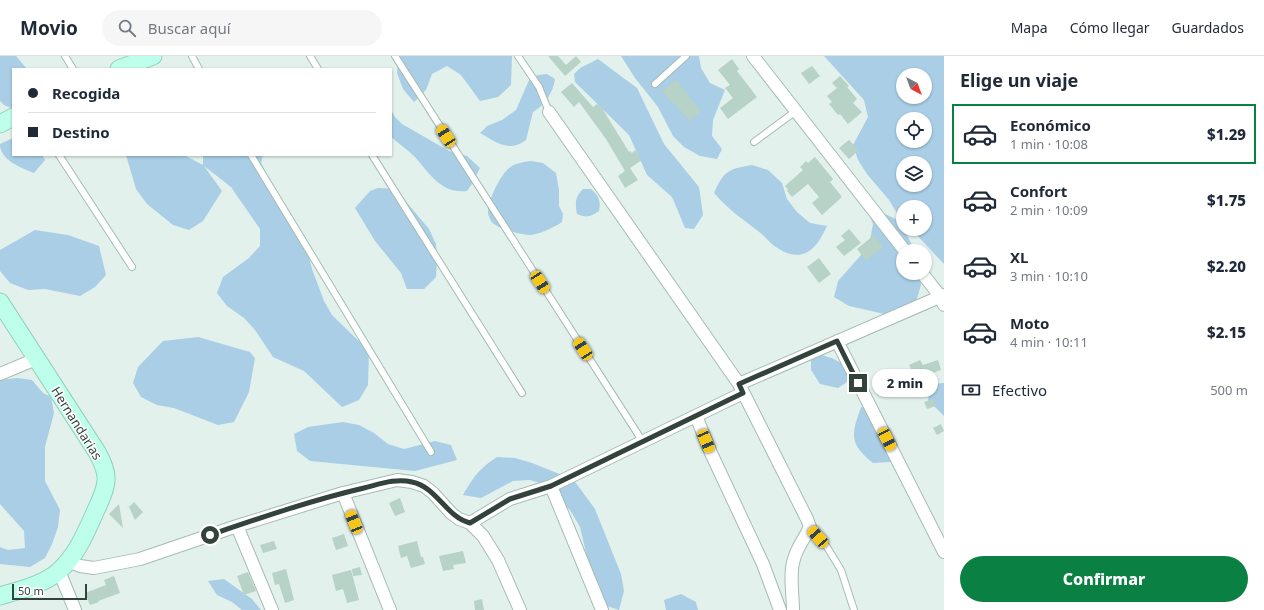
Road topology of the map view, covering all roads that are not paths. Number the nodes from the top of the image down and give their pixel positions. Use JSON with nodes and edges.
{"nodes":[{"id":1,"x":65,"y":56,"type":"edge"},
{"id":2,"x":153,"y":56,"type":"edge"},
{"id":3,"x":192,"y":56,"type":"edge"},
{"id":4,"x":310,"y":56,"type":"edge"},
{"id":5,"x":395,"y":56,"type":"edge"},
{"id":6,"x":518,"y":56,"type":"edge"},
{"id":7,"x":686,"y":56,"type":"edge"},
{"id":8,"x":753,"y":56,"type":"edge"},
{"id":9,"x":72,"y":68,"type":"edge"},
{"id":10,"x":122,"y":68,"type":"edge"},
{"id":11,"x":198,"y":68,"type":"edge"},
{"id":12,"x":317,"y":68,"type":"edge"},
{"id":13,"x":655,"y":84,"type":"dead end"},
{"id":14,"x":796,"y":111,"type":"junction"},
{"id":15,"x":549,"y":112,"type":"joint"},
{"id":16,"x":12,"y":118,"type":"edge"},
{"id":17,"x":0,"y":124,"type":"edge"},
{"id":18,"x":754,"y":142,"type":"dead end"},
{"id":19,"x":60,"y":156,"type":"edge"},
{"id":20,"x":252,"y":156,"type":"edge"},
{"id":21,"x":373,"y":156,"type":"edge"},
{"id":22,"x":900,"y":244,"type":"edge"},
{"id":23,"x":132,"y":267,"type":"dead end"},
{"id":24,"x":928,"y":280,"type":"edge"},
{"id":25,"x":943,"y":299,"type":"edge"},
{"id":26,"x":0,"y":302,"type":"edge"},
{"id":27,"x":837,"y":341,"type":"junction"},
{"id":28,"x":36,"y":359,"type":"junction"},
{"id":29,"x":0,"y":374,"type":"edge"},
{"id":30,"x":741,"y":389,"type":"junction"},
{"id":31,"x":522,"y":393,"type":"dead end"},
{"id":32,"x":696,"y":416,"type":"junction"},
{"id":33,"x":643,"y":442,"type":"junction"},
{"id":34,"x":431,"y":452,"type":"dead end"},
{"id":35,"x":551,"y":486,"type":"junction"},
{"id":36,"x":343,"y":493,"type":"junction"},
{"id":37,"x":470,"y":523,"type":"junction"},
{"id":38,"x":237,"y":526,"type":"junction"},
{"id":39,"x":810,"y":528,"type":"junction"},
{"id":40,"x":944,"y":552,"type":"edge"},
{"id":41,"x":63,"y":566,"type":"junction"},
{"id":42,"x":0,"y":596,"type":"edge"},
{"id":43,"x":75,"y":610,"type":"edge"},
{"id":44,"x":272,"y":610,"type":"edge"},
{"id":45,"x":390,"y":610,"type":"edge"},
{"id":46,"x":520,"y":610,"type":"edge"},
{"id":47,"x":602,"y":610,"type":"edge"},
{"id":48,"x":780,"y":610,"type":"edge"},
{"id":49,"x":793,"y":610,"type":"edge"},
{"id":50,"x":854,"y":610,"type":"edge"}],
"edges":[{"from":1,"to":9,"type":"lane"},
{"from":2,"to":10,"type":"street"},
{"from":3,"to":11,"type":"lane"},
{"from":4,"to":12,"type":"lane"},
{"from":5,"to":33,"type":"lane"},
{"from":6,"to":15,"type":"lane"},
{"from":7,"to":13,"type":"lane"},
{"from":8,"to":14,"type":"street"},
{"from":14,"to":18,"type":"lane"},
{"from":14,"to":22,"type":"street"},
{"from":15,"to":30,"type":"street"},
{"from":16,"to":17,"type":"street"},
{"from":19,"to":23,"type":"lane"},
{"from":20,"to":34,"type":"lane"},
{"from":21,"to":31,"type":"lane"},
{"from":24,"to":25,"type":"street"},
{"from":25,"to":27,"type":"street"},
{"from":26,"to":28,"type":"street","name":"Hernandarias"},
{"from":27,"to":30,"type":"street"},
{"from":27,"to":40,"type":"street"},
{"from":28,"to":29,"type":"street"},
{"from":28,"to":41,"type":"street","name":"Hernandarias"},
{"from":30,"to":32,"type":"street"},
{"from":30,"to":39,"type":"street"},
{"from":32,"to":33,"type":"street"},
{"from":32,"to":48,"type":"street"},
{"from":33,"to":35,"type":"street"},
{"from":35,"to":37,"type":"street"},
{"from":35,"to":47,"type":"street"},
{"from":36,"to":37,"type":"street"},
{"from":36,"to":38,"type":"street"},
{"from":36,"to":45,"type":"street"},
{"from":37,"to":46,"type":"street"},
{"from":38,"to":41,"type":"street"},
{"from":38,"to":44,"type":"street"},
{"from":39,"to":49,"type":"street"},
{"from":39,"to":50,"type":"lane"},
{"from":41,"to":42,"type":"street"},
{"from":41,"to":43,"type":"street"}]}
